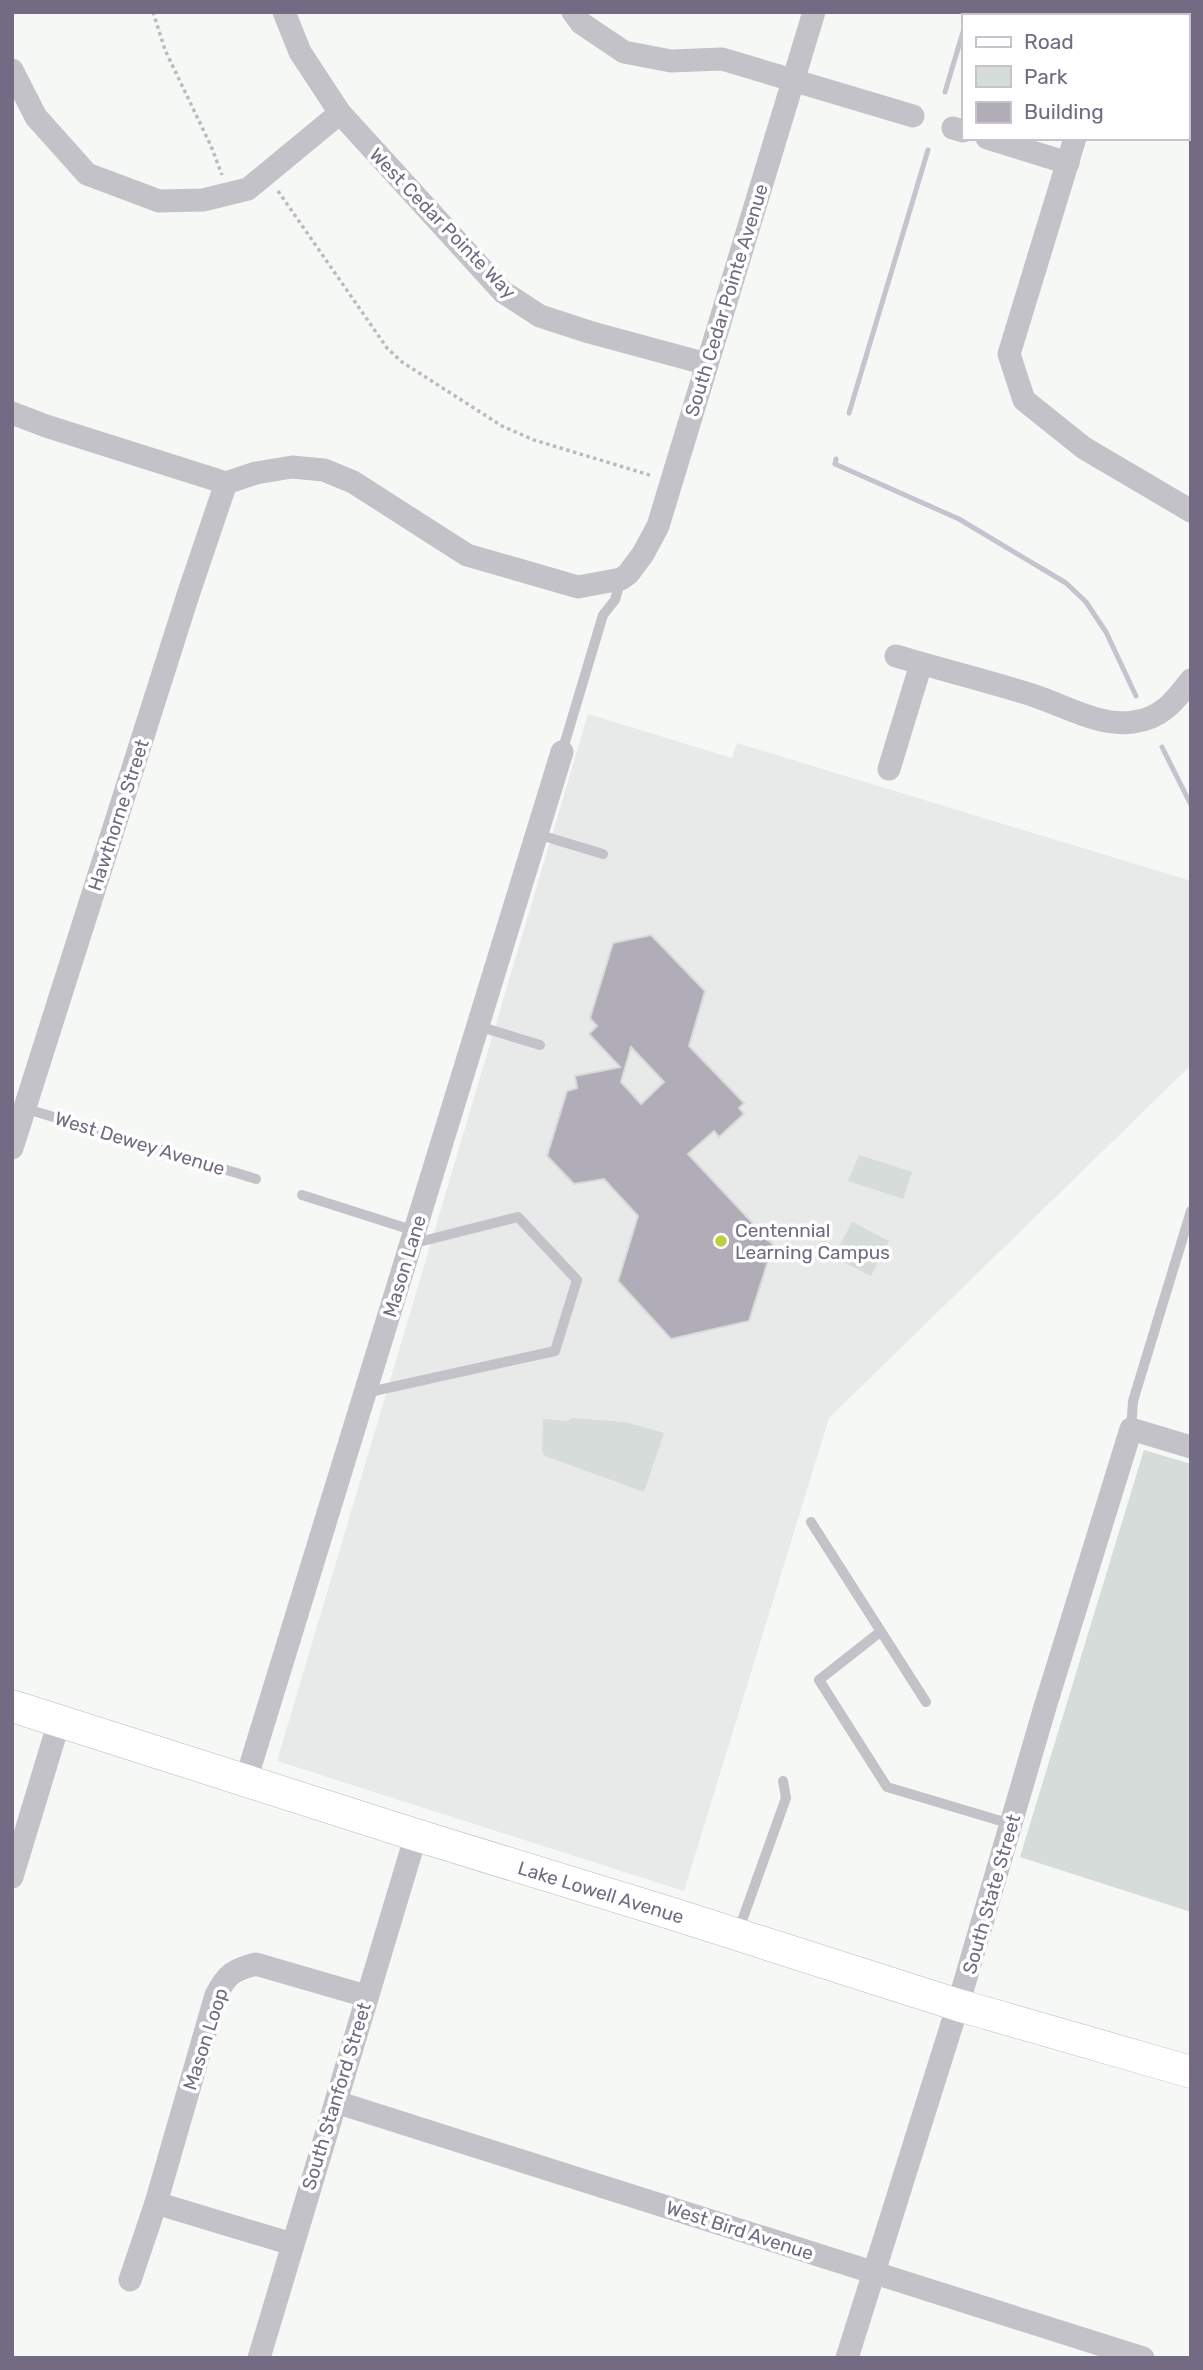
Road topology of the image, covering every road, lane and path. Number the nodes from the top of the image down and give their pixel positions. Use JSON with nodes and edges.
{"nodes":[{"id":1,"x":153,"y":12,"type":"edge"},
{"id":2,"x":284,"y":12,"type":"edge"},
{"id":3,"x":573,"y":12,"type":"edge"},
{"id":4,"x":814,"y":12,"type":"edge"},
{"id":5,"x":12,"y":69,"type":"edge"},
{"id":6,"x":792,"y":80,"type":"junction"},
{"id":7,"x":340,"y":113,"type":"junction"},
{"id":8,"x":913,"y":116,"type":"dead end"},
{"id":9,"x":993,"y":140,"type":"edge"},
{"id":10,"x":1074,"y":140,"type":"edge"},
{"id":11,"x":1068,"y":163,"type":"junction"},
{"id":12,"x":266,"y":174,"type":"junction"},
{"id":13,"x":226,"y":194,"type":"junction"},
{"id":14,"x":707,"y":363,"type":"junction"},
{"id":15,"x":12,"y":413,"type":"edge"},
{"id":16,"x":671,"y":482,"type":"junction"},
{"id":17,"x":226,"y":483,"type":"junction"},
{"id":18,"x":1191,"y":511,"type":"edge"},
{"id":19,"x":621,"y":579,"type":"junction"},
{"id":20,"x":896,"y":656,"type":"dead end"},
{"id":21,"x":921,"y":664,"type":"junction"},
{"id":22,"x":1191,"y":680,"type":"edge"},
{"id":23,"x":562,"y":752,"type":"joint"},
{"id":24,"x":889,"y":769,"type":"dead end"},
{"id":25,"x":537,"y":834,"type":"junction"},
{"id":26,"x":603,"y":854,"type":"dead end"},
{"id":27,"x":478,"y":1026,"type":"junction"},
{"id":28,"x":540,"y":1045,"type":"dead end"},
{"id":29,"x":20,"y":1110,"type":"edge"},
{"id":30,"x":12,"y":1148,"type":"edge"},
{"id":31,"x":256,"y":1179,"type":"dead end"},
{"id":32,"x":302,"y":1195,"type":"dead end"},
{"id":33,"x":1191,"y":1211,"type":"edge"},
{"id":34,"x":413,"y":1238,"type":"junction"},
{"id":35,"x":365,"y":1393,"type":"junction"},
{"id":36,"x":1131,"y":1429,"type":"junction"},
{"id":37,"x":1191,"y":1447,"type":"edge"},
{"id":38,"x":811,"y":1522,"type":"dead end"},
{"id":39,"x":880,"y":1632,"type":"junction"},
{"id":40,"x":926,"y":1702,"type":"dead end"},
{"id":41,"x":12,"y":1706,"type":"edge"},
{"id":42,"x":59,"y":1722,"type":"junction"},
{"id":43,"x":246,"y":1780,"type":"junction"},
{"id":44,"x":783,"y":1781,"type":"dead end"},
{"id":45,"x":1011,"y":1824,"type":"junction"},
{"id":46,"x":416,"y":1835,"type":"junction"},
{"id":47,"x":12,"y":1877,"type":"edge"},
{"id":48,"x":737,"y":1935,"type":"junction"},
{"id":49,"x":366,"y":1996,"type":"junction"},
{"id":50,"x":958,"y":2005,"type":"junction"},
{"id":51,"x":1191,"y":2072,"type":"edge"},
{"id":52,"x":336,"y":2102,"type":"junction"},
{"id":53,"x":156,"y":2203,"type":"junction"},
{"id":54,"x":292,"y":2244,"type":"junction"},
{"id":55,"x":873,"y":2272,"type":"junction"},
{"id":56,"x":130,"y":2280,"type":"dead end"},
{"id":57,"x":259,"y":2358,"type":"edge"},
{"id":58,"x":847,"y":2358,"type":"edge"},
{"id":59,"x":1143,"y":2358,"type":"edge"}],
"edges":[{"from":1,"to":13,"type":"path"},
{"from":2,"to":7,"type":"street","name":"West Cedar Pointe Way"},
{"from":3,"to":6,"type":"street"},
{"from":4,"to":6,"type":"street","name":"South Cedar Pointe Avenue"},
{"from":5,"to":13,"type":"street"},
{"from":6,"to":8,"type":"street"},
{"from":6,"to":14,"type":"street","name":"South Cedar Pointe Avenue"},
{"from":7,"to":12,"type":"street"},
{"from":7,"to":14,"type":"street","name":"West Cedar Pointe Way"},
{"from":9,"to":11,"type":"street"},
{"from":10,"to":11,"type":"street"},
{"from":11,"to":18,"type":"street"},
{"from":12,"to":13,"type":"street"},
{"from":12,"to":16,"type":"path"},
{"from":14,"to":16,"type":"street","name":"South Cedar Pointe Avenue"},
{"from":15,"to":17,"type":"street"},
{"from":16,"to":19,"type":"street","name":"South Cedar Pointe Avenue"},
{"from":17,"to":19,"type":"street"},
{"from":17,"to":29,"type":"street","name":"Hawthorne Street"},
{"from":19,"to":23,"type":"lane"},
{"from":20,"to":21,"type":"street"},
{"from":21,"to":22,"type":"street"},
{"from":21,"to":24,"type":"street"},
{"from":23,"to":25,"type":"street","name":"Mason Lane"},
{"from":25,"to":26,"type":"lane"},
{"from":25,"to":27,"type":"street","name":"Mason Lane"},
{"from":27,"to":28,"type":"lane"},
{"from":27,"to":34,"type":"street","name":"Mason Lane"},
{"from":29,"to":30,"type":"street","name":"Hawthorne Street"},
{"from":29,"to":31,"type":"lane","name":"West Dewey Avenue"},
{"from":32,"to":34,"type":"lane"},
{"from":33,"to":36,"type":"lane","name":"South State Street"},
{"from":34,"to":35,"type":"street","name":"Mason Lane"},
{"from":34,"to":35,"type":"lane"},
{"from":35,"to":43,"type":"street","name":"Mason Lane"},
{"from":36,"to":37,"type":"street"},
{"from":36,"to":45,"type":"street","name":"South State Street"},
{"from":38,"to":39,"type":"lane"},
{"from":39,"to":40,"type":"lane"},
{"from":39,"to":45,"type":"lane"},
{"from":41,"to":42,"type":"main road","name":"Lake Lowell Avenue"},
{"from":42,"to":43,"type":"main road","name":"Lake Lowell Avenue"},
{"from":42,"to":47,"type":"street"},
{"from":43,"to":46,"type":"main road","name":"Lake Lowell Avenue"},
{"from":44,"to":48,"type":"lane"},
{"from":45,"to":50,"type":"street","name":"South State Street"},
{"from":46,"to":48,"type":"main road","name":"Lake Lowell Avenue"},
{"from":46,"to":49,"type":"street","name":"South Stanford Street"},
{"from":48,"to":50,"type":"main road","name":"Lake Lowell Avenue"},
{"from":49,"to":52,"type":"street","name":"South Stanford Street"},
{"from":49,"to":53,"type":"street","name":"Mason Loop"},
{"from":50,"to":51,"type":"main road","name":"Lake Lowell Avenue"},
{"from":50,"to":55,"type":"street","name":"South State Street"},
{"from":52,"to":54,"type":"street","name":"South Stanford Street"},
{"from":52,"to":55,"type":"street","name":"West Bird Avenue"},
{"from":53,"to":54,"type":"street"},
{"from":53,"to":56,"type":"street","name":"Mason Loop"},
{"from":54,"to":57,"type":"street","name":"South Stanford Street"},
{"from":55,"to":58,"type":"street","name":"South State Street"},
{"from":55,"to":59,"type":"street","name":"West Bird Avenue"}]}
